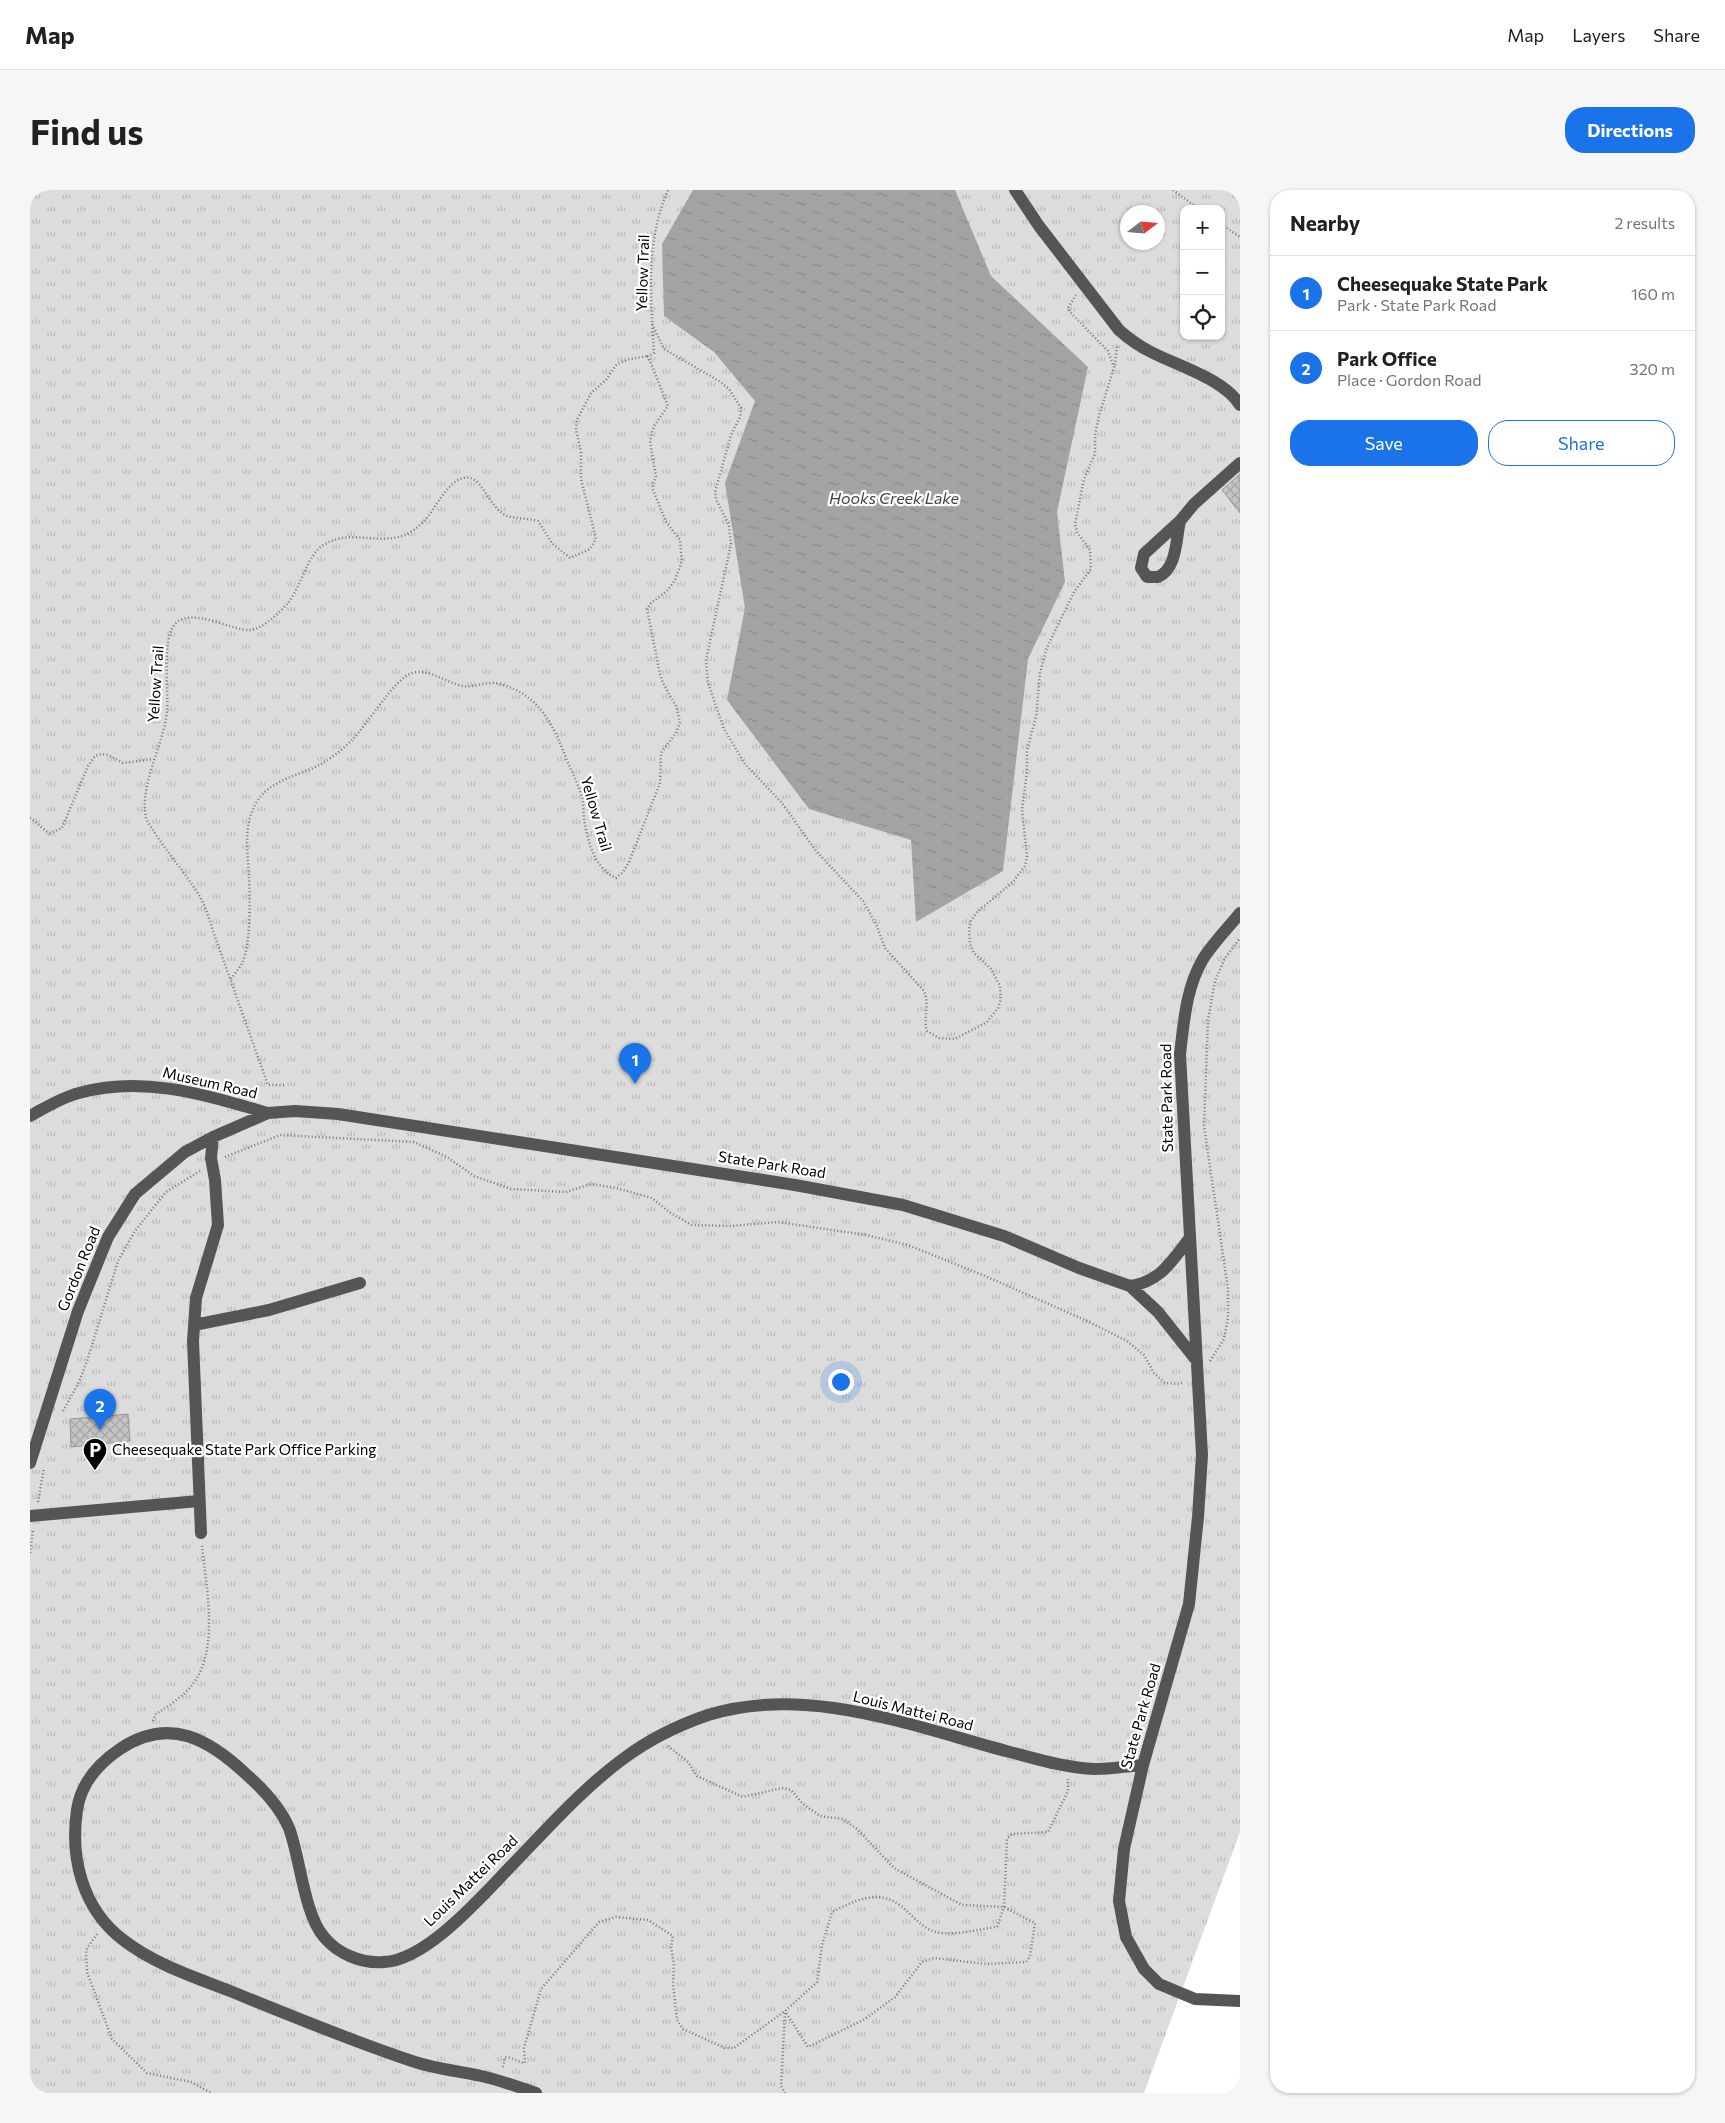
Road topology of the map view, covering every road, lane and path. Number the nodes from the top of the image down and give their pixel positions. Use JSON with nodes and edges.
{"nodes":[{"id":1,"x":668,"y":190,"type":"edge"},
{"id":2,"x":1015,"y":190,"type":"edge"},
{"id":3,"x":1173,"y":190,"type":"edge"},
{"id":4,"x":1194,"y":205,"type":"edge"},
{"id":5,"x":1225,"y":227,"type":"edge"},
{"id":6,"x":1240,"y":236,"type":"edge"},
{"id":7,"x":1084,"y":286,"type":"junction"},
{"id":8,"x":652,"y":324,"type":"junction"},
{"id":9,"x":648,"y":356,"type":"junction"},
{"id":10,"x":1240,"y":405,"type":"edge"},
{"id":11,"x":1240,"y":463,"type":"edge"},
{"id":12,"x":1180,"y":521,"type":"dead end"},
{"id":13,"x":154,"y":758,"type":"junction"},
{"id":14,"x":30,"y":818,"type":"edge"},
{"id":15,"x":1240,"y":913,"type":"edge"},
{"id":16,"x":1240,"y":938,"type":"edge"},
{"id":17,"x":231,"y":979,"type":"junction"},
{"id":18,"x":284,"y":1085,"type":"dead end"},
{"id":19,"x":268,"y":1113,"type":"junction"},
{"id":20,"x":30,"y":1116,"type":"edge"},
{"id":21,"x":398,"y":1123,"type":"joint"},
{"id":22,"x":213,"y":1137,"type":"junction"},
{"id":23,"x":212,"y":1163,"type":"junction"},
{"id":24,"x":1189,"y":1239,"type":"junction"},
{"id":25,"x":360,"y":1283,"type":"dead end"},
{"id":26,"x":1130,"y":1286,"type":"junction"},
{"id":27,"x":194,"y":1325,"type":"junction"},
{"id":28,"x":1202,"y":1363,"type":"junction"},
{"id":29,"x":1185,"y":1381,"type":"dead end"},
{"id":30,"x":59,"y":1416,"type":"dead end"},
{"id":31,"x":30,"y":1463,"type":"edge"},
{"id":32,"x":45,"y":1463,"type":"dead end"},
{"id":33,"x":198,"y":1501,"type":"junction"},
{"id":34,"x":33,"y":1516,"type":"edge"},
{"id":35,"x":201,"y":1533,"type":"joint"},
{"id":36,"x":30,"y":1553,"type":"edge"},
{"id":37,"x":148,"y":1734,"type":"junction"},
{"id":38,"x":658,"y":1737,"type":"junction"},
{"id":39,"x":1143,"y":1765,"type":"junction"},
{"id":40,"x":1069,"y":1766,"type":"junction"},
{"id":41,"x":1004,"y":1907,"type":"junction"},
{"id":42,"x":107,"y":1924,"type":"junction"},
{"id":43,"x":1240,"y":2001,"type":"edge"},
{"id":44,"x":785,"y":2011,"type":"junction"},
{"id":45,"x":500,"y":2081,"type":"junction"},
{"id":46,"x":211,"y":2093,"type":"edge"},
{"id":47,"x":536,"y":2093,"type":"edge"},
{"id":48,"x":785,"y":2093,"type":"edge"}],
"edges":[{"from":1,"to":8,"type":"path","name":"Yellow Trail"},
{"from":2,"to":7,"type":"street"},
{"from":3,"to":4,"type":"path"},
{"from":5,"to":6,"type":"path"},
{"from":7,"to":8,"type":"path"},
{"from":7,"to":10,"type":"street"},
{"from":8,"to":9,"type":"path","name":"Yellow Trail"},
{"from":9,"to":13,"type":"path","name":"Yellow Trail"},
{"from":9,"to":17,"type":"path","name":"Yellow Trail"},
{"from":11,"to":12,"type":"street"},
{"from":13,"to":14,"type":"path"},
{"from":13,"to":17,"type":"path"},
{"from":15,"to":24,"type":"street","name":"State Park Road"},
{"from":16,"to":28,"type":"path"},
{"from":17,"to":18,"type":"path"},
{"from":19,"to":20,"type":"street","name":"Museum Road"},
{"from":19,"to":21,"type":"street","name":"Gordon Road"},
{"from":19,"to":22,"type":"street","name":"Gordon Road"},
{"from":21,"to":26,"type":"street","name":"State Park Road"},
{"from":22,"to":23,"type":"street"},
{"from":22,"to":31,"type":"street","name":"Gordon Road"},
{"from":23,"to":27,"type":"street"},
{"from":23,"to":29,"type":"path"},
{"from":23,"to":30,"type":"path"},
{"from":24,"to":26,"type":"street"},
{"from":24,"to":28,"type":"street","name":"State Park Road"},
{"from":25,"to":27,"type":"street"},
{"from":26,"to":28,"type":"street","name":"State Park Road"},
{"from":27,"to":33,"type":"street"},
{"from":28,"to":39,"type":"street","name":"State Park Road"},
{"from":32,"to":34,"type":"path"},
{"from":33,"to":34,"type":"street"},
{"from":33,"to":35,"type":"street"},
{"from":34,"to":36,"type":"path"},
{"from":35,"to":37,"type":"path"},
{"from":37,"to":38,"type":"street","name":"Louis Mattei Road"},
{"from":37,"to":42,"type":"street","name":"Louis Mattei Road"},
{"from":38,"to":40,"type":"street","name":"Louis Mattei Road"},
{"from":38,"to":41,"type":"path"},
{"from":39,"to":40,"type":"street","name":"Louis Mattei Road"},
{"from":39,"to":43,"type":"street","name":"State Park Road"},
{"from":40,"to":41,"type":"path"},
{"from":41,"to":44,"type":"path"},
{"from":41,"to":44,"type":"path"},
{"from":42,"to":45,"type":"street","name":"Louis Mattei Road"},
{"from":42,"to":46,"type":"path"},
{"from":44,"to":45,"type":"path"},
{"from":44,"to":48,"type":"path"},
{"from":45,"to":47,"type":"street","name":"Louis Mattei Road"}]}
